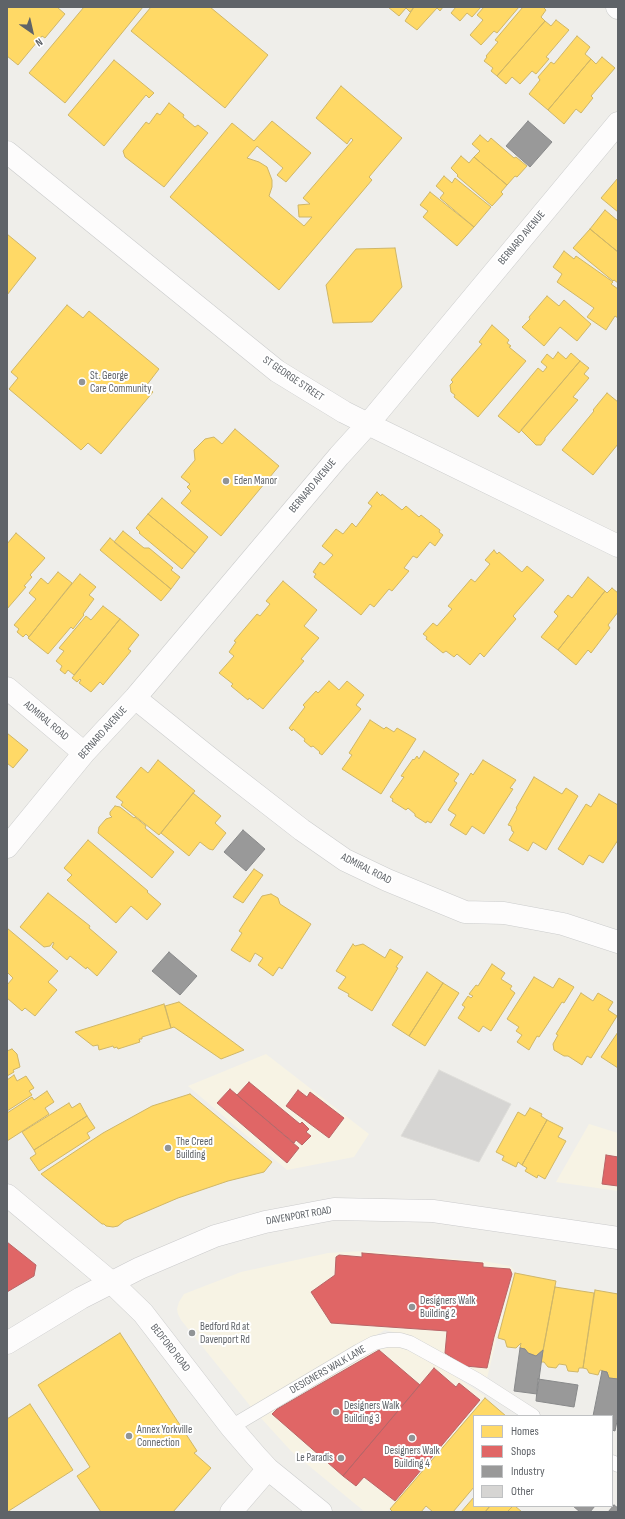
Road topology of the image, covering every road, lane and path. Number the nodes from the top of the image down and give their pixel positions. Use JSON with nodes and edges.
{"nodes":[{"id":1,"x":618,"y":123,"type":"edge"},
{"id":2,"x":7,"y":152,"type":"edge"},
{"id":3,"x":368,"y":424,"type":"junction"},
{"id":4,"x":618,"y":546,"type":"edge"},
{"id":5,"x":7,"y":688,"type":"edge"},
{"id":6,"x":135,"y":698,"type":"junction"},
{"id":7,"x":84,"y":753,"type":"junction"},
{"id":8,"x":7,"y":847,"type":"edge"},
{"id":9,"x":618,"y":942,"type":"edge"},
{"id":10,"x":7,"y":1195,"type":"edge"},
{"id":11,"x":618,"y":1238,"type":"edge"},
{"id":12,"x":112,"y":1283,"type":"junction"},
{"id":13,"x":7,"y":1344,"type":"edge"},
{"id":14,"x":531,"y":1415,"type":"edge"},
{"id":15,"x":231,"y":1427,"type":"junction"},
{"id":16,"x":268,"y":1469,"type":"junction"},
{"id":17,"x":231,"y":1512,"type":"edge"},
{"id":18,"x":322,"y":1512,"type":"edge"}],
"edges":[{"from":1,"to":3,"type":"street","name":"BERNARD AVENUE"},
{"from":2,"to":3,"type":"street","name":"ST GEORGE STREET"},
{"from":3,"to":4,"type":"street","name":"ST GEORGE STREET"},
{"from":3,"to":6,"type":"street","name":"BERNARD AVENUE"},
{"from":5,"to":7,"type":"street","name":"ADMIRAL ROAD"},
{"from":6,"to":7,"type":"street","name":"BERNARD AVENUE"},
{"from":6,"to":9,"type":"street","name":"ADMIRAL ROAD"},
{"from":7,"to":8,"type":"street","name":"BERNARD AVENUE"},
{"from":10,"to":12,"type":"street","name":"BEDFORD ROAD"},
{"from":11,"to":12,"type":"street","name":"DAVENPORT ROAD"},
{"from":12,"to":13,"type":"street","name":"DAVENPORT ROAD"},
{"from":12,"to":15,"type":"street","name":"BEDFORD ROAD"},
{"from":14,"to":15,"type":"lane","name":"DESIGNERS WALK LANE"},
{"from":15,"to":16,"type":"street","name":"BEDFORD ROAD"},
{"from":16,"to":17,"type":"street"},
{"from":16,"to":18,"type":"street","name":"BEDFORD ROAD"}]}
